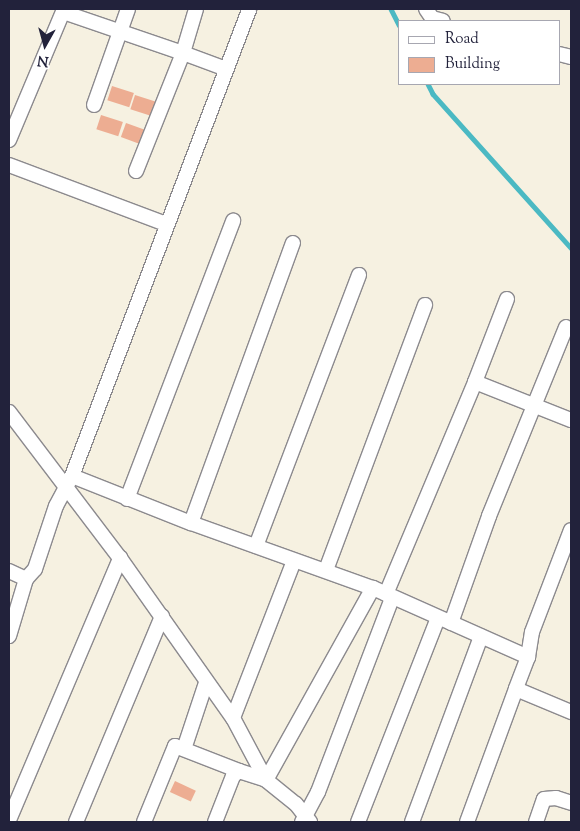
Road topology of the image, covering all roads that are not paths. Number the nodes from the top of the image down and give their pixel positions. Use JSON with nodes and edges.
{"nodes":[{"id":1,"x":128,"y":9,"type":"edge"},
{"id":2,"x":196,"y":9,"type":"edge"},
{"id":3,"x":249,"y":9,"type":"edge"},
{"id":4,"x":426,"y":9,"type":"edge"},
{"id":5,"x":63,"y":10,"type":"edge"},
{"id":6,"x":439,"y":20,"type":"edge"},
{"id":7,"x":120,"y":31,"type":"junction"},
{"id":8,"x":183,"y":53,"type":"junction"},
{"id":9,"x":226,"y":69,"type":"junction"},
{"id":10,"x":94,"y":105,"type":"dead end"},
{"id":11,"x":9,"y":140,"type":"edge"},
{"id":12,"x":9,"y":165,"type":"edge"},
{"id":13,"x":136,"y":171,"type":"dead end"},
{"id":14,"x":233,"y":221,"type":"dead end"},
{"id":15,"x":166,"y":224,"type":"junction"},
{"id":16,"x":293,"y":243,"type":"dead end"},
{"id":17,"x":358,"y":276,"type":"dead end"},
{"id":18,"x":507,"y":299,"type":"dead end"},
{"id":19,"x":425,"y":305,"type":"dead end"},
{"id":20,"x":566,"y":328,"type":"dead end"},
{"id":21,"x":474,"y":382,"type":"junction"},
{"id":22,"x":534,"y":404,"type":"junction"},
{"id":23,"x":9,"y":412,"type":"edge"},
{"id":24,"x":571,"y":420,"type":"edge"},
{"id":25,"x":68,"y":481,"type":"junction"},
{"id":26,"x":127,"y":499,"type":"junction"},
{"id":27,"x":191,"y":524,"type":"junction"},
{"id":28,"x":571,"y":530,"type":"edge"},
{"id":29,"x":256,"y":546,"type":"junction"},
{"id":30,"x":120,"y":558,"type":"junction"},
{"id":31,"x":294,"y":561,"type":"junction"},
{"id":32,"x":326,"y":570,"type":"junction"},
{"id":33,"x":9,"y":571,"type":"edge"},
{"id":34,"x":26,"y":579,"type":"junction"},
{"id":35,"x":373,"y":588,"type":"junction"},
{"id":36,"x":389,"y":596,"type":"junction"},
{"id":37,"x":162,"y":616,"type":"junction"},
{"id":38,"x":444,"y":620,"type":"junction"},
{"id":39,"x":9,"y":636,"type":"edge"},
{"id":40,"x":481,"y":636,"type":"junction"},
{"id":41,"x":528,"y":656,"type":"junction"},
{"id":42,"x":206,"y":683,"type":"junction"},
{"id":43,"x":516,"y":689,"type":"junction"},
{"id":44,"x":571,"y":712,"type":"edge"},
{"id":45,"x":233,"y":718,"type":"junction"},
{"id":46,"x":184,"y":749,"type":"junction"},
{"id":47,"x":239,"y":771,"type":"junction"},
{"id":48,"x":266,"y":780,"type":"junction"},
{"id":49,"x":571,"y":803,"type":"edge"},
{"id":50,"x":9,"y":820,"type":"edge"},
{"id":51,"x":306,"y":821,"type":"edge"},
{"id":52,"x":76,"y":822,"type":"edge"},
{"id":53,"x":144,"y":822,"type":"edge"},
{"id":54,"x":215,"y":822,"type":"edge"},
{"id":55,"x":358,"y":822,"type":"edge"},
{"id":56,"x":412,"y":822,"type":"edge"},
{"id":57,"x":467,"y":822,"type":"edge"},
{"id":58,"x":536,"y":822,"type":"edge"}],
"edges":[{"from":1,"to":7,"type":"street"},
{"from":2,"to":8,"type":"street"},
{"from":3,"to":9,"type":"street"},
{"from":4,"to":6,"type":"street"},
{"from":5,"to":7,"type":"street"},
{"from":5,"to":11,"type":"street"},
{"from":7,"to":8,"type":"street"},
{"from":7,"to":10,"type":"street"},
{"from":8,"to":9,"type":"street"},
{"from":8,"to":13,"type":"street"},
{"from":9,"to":15,"type":"street"},
{"from":12,"to":15,"type":"street"},
{"from":14,"to":26,"type":"street"},
{"from":15,"to":25,"type":"street"},
{"from":16,"to":27,"type":"street"},
{"from":17,"to":29,"type":"street"},
{"from":18,"to":21,"type":"street"},
{"from":19,"to":32,"type":"street"},
{"from":20,"to":22,"type":"street"},
{"from":21,"to":22,"type":"street"},
{"from":21,"to":36,"type":"street"},
{"from":22,"to":24,"type":"street"},
{"from":22,"to":38,"type":"street"},
{"from":23,"to":25,"type":"street"},
{"from":25,"to":26,"type":"street"},
{"from":25,"to":30,"type":"street"},
{"from":25,"to":34,"type":"street"},
{"from":26,"to":27,"type":"street"},
{"from":27,"to":29,"type":"street"},
{"from":28,"to":41,"type":"street"},
{"from":29,"to":31,"type":"street"},
{"from":30,"to":37,"type":"street"},
{"from":30,"to":50,"type":"street"},
{"from":31,"to":32,"type":"street"},
{"from":31,"to":45,"type":"street"},
{"from":32,"to":35,"type":"street"},
{"from":33,"to":34,"type":"street"},
{"from":34,"to":39,"type":"street"},
{"from":35,"to":36,"type":"street"},
{"from":35,"to":48,"type":"street"},
{"from":36,"to":38,"type":"street"},
{"from":36,"to":51,"type":"street"},
{"from":37,"to":42,"type":"street"},
{"from":37,"to":52,"type":"street"},
{"from":38,"to":40,"type":"street"},
{"from":38,"to":55,"type":"street"},
{"from":40,"to":41,"type":"street"},
{"from":40,"to":56,"type":"street"},
{"from":41,"to":43,"type":"street"},
{"from":42,"to":45,"type":"street"},
{"from":42,"to":46,"type":"street"},
{"from":43,"to":44,"type":"street"},
{"from":43,"to":57,"type":"street"},
{"from":45,"to":48,"type":"street"},
{"from":46,"to":47,"type":"street"},
{"from":46,"to":53,"type":"street"},
{"from":47,"to":48,"type":"street"},
{"from":47,"to":54,"type":"street"},
{"from":48,"to":51,"type":"street"},
{"from":49,"to":58,"type":"street"}]}
